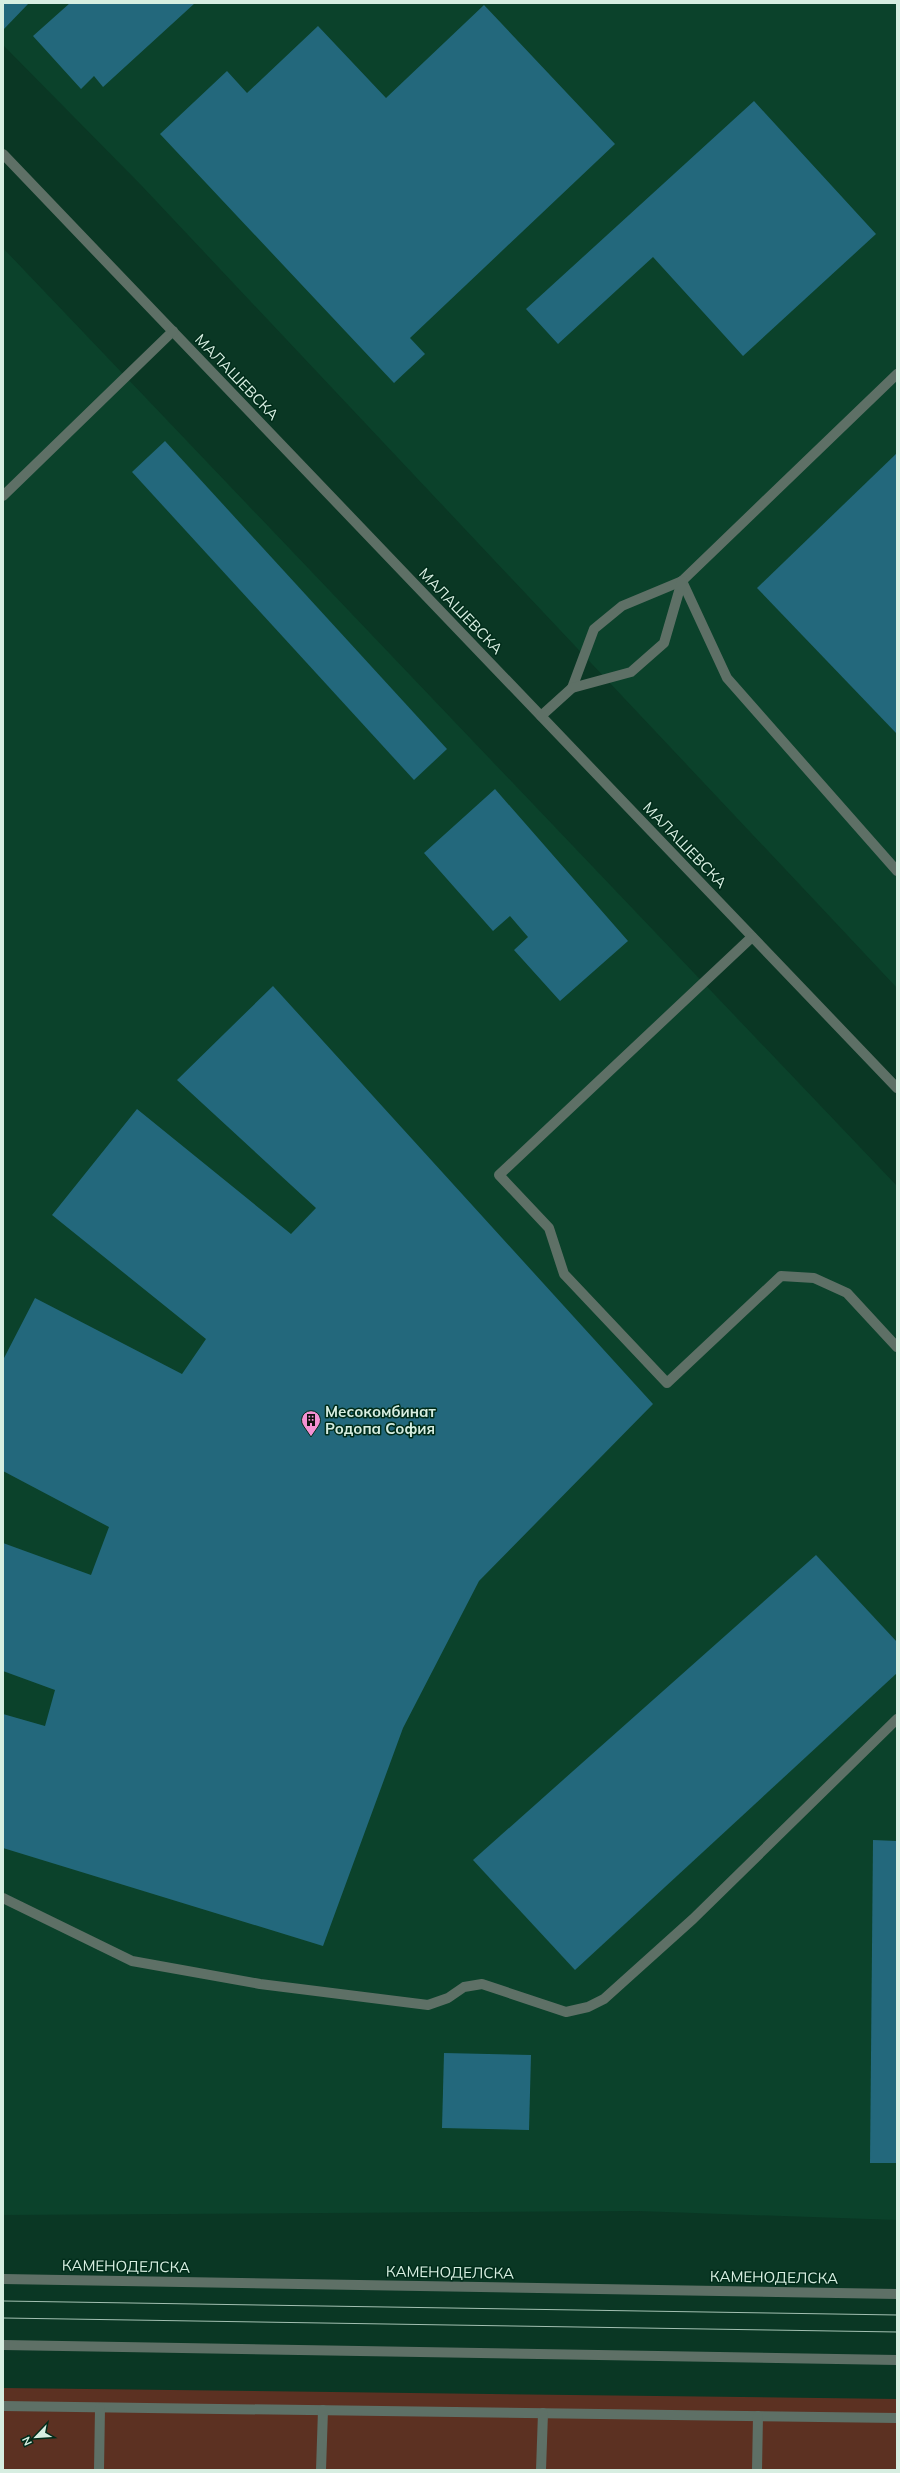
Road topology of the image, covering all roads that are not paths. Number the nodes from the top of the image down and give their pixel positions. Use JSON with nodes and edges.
{"nodes":[{"id":1,"x":3,"y":154,"type":"edge"},
{"id":2,"x":173,"y":331,"type":"junction"},
{"id":3,"x":897,"y":374,"type":"edge"},
{"id":4,"x":3,"y":496,"type":"edge"},
{"id":5,"x":682,"y":581,"type":"junction"},
{"id":6,"x":572,"y":688,"type":"junction"},
{"id":7,"x":541,"y":716,"type":"junction"},
{"id":8,"x":897,"y":871,"type":"edge"},
{"id":9,"x":752,"y":936,"type":"junction"},
{"id":10,"x":897,"y":1088,"type":"edge"},
{"id":11,"x":897,"y":1347,"type":"edge"},
{"id":12,"x":897,"y":1719,"type":"edge"},
{"id":13,"x":3,"y":1898,"type":"edge"},
{"id":14,"x":3,"y":2279,"type":"edge"},
{"id":15,"x":897,"y":2294,"type":"edge"},
{"id":16,"x":3,"y":2345,"type":"edge"},
{"id":17,"x":897,"y":2360,"type":"edge"},
{"id":18,"x":3,"y":2406,"type":"edge"},
{"id":19,"x":100,"y":2408,"type":"junction"},
{"id":20,"x":322,"y":2410,"type":"junction"},
{"id":21,"x":542,"y":2413,"type":"junction"},
{"id":22,"x":758,"y":2416,"type":"junction"},
{"id":23,"x":897,"y":2418,"type":"edge"},
{"id":24,"x":99,"y":2470,"type":"edge"},
{"id":25,"x":322,"y":2470,"type":"edge"},
{"id":26,"x":541,"y":2470,"type":"edge"},
{"id":27,"x":757,"y":2470,"type":"edge"}],
"edges":[{"from":1,"to":2,"type":"street","name":"МАЛАШЕВСКА"},
{"from":2,"to":4,"type":"street"},
{"from":2,"to":7,"type":"street","name":"МАЛАШЕВСКА"},
{"from":3,"to":5,"type":"street"},
{"from":5,"to":6,"type":"street"},
{"from":5,"to":6,"type":"street"},
{"from":5,"to":8,"type":"street"},
{"from":6,"to":7,"type":"street"},
{"from":7,"to":9,"type":"street","name":"МАЛАШЕВСКА"},
{"from":9,"to":10,"type":"street","name":"МАЛАШЕВСКА"},
{"from":9,"to":11,"type":"street"},
{"from":12,"to":13,"type":"street"},
{"from":14,"to":15,"type":"street","name":"КАМЕНОДЕЛСКА"},
{"from":16,"to":17,"type":"street"},
{"from":18,"to":19,"type":"street"},
{"from":19,"to":20,"type":"street"},
{"from":19,"to":24,"type":"street"},
{"from":20,"to":21,"type":"street"},
{"from":20,"to":25,"type":"street"},
{"from":21,"to":22,"type":"street"},
{"from":21,"to":26,"type":"street"},
{"from":22,"to":23,"type":"street"},
{"from":22,"to":27,"type":"street"}]}
